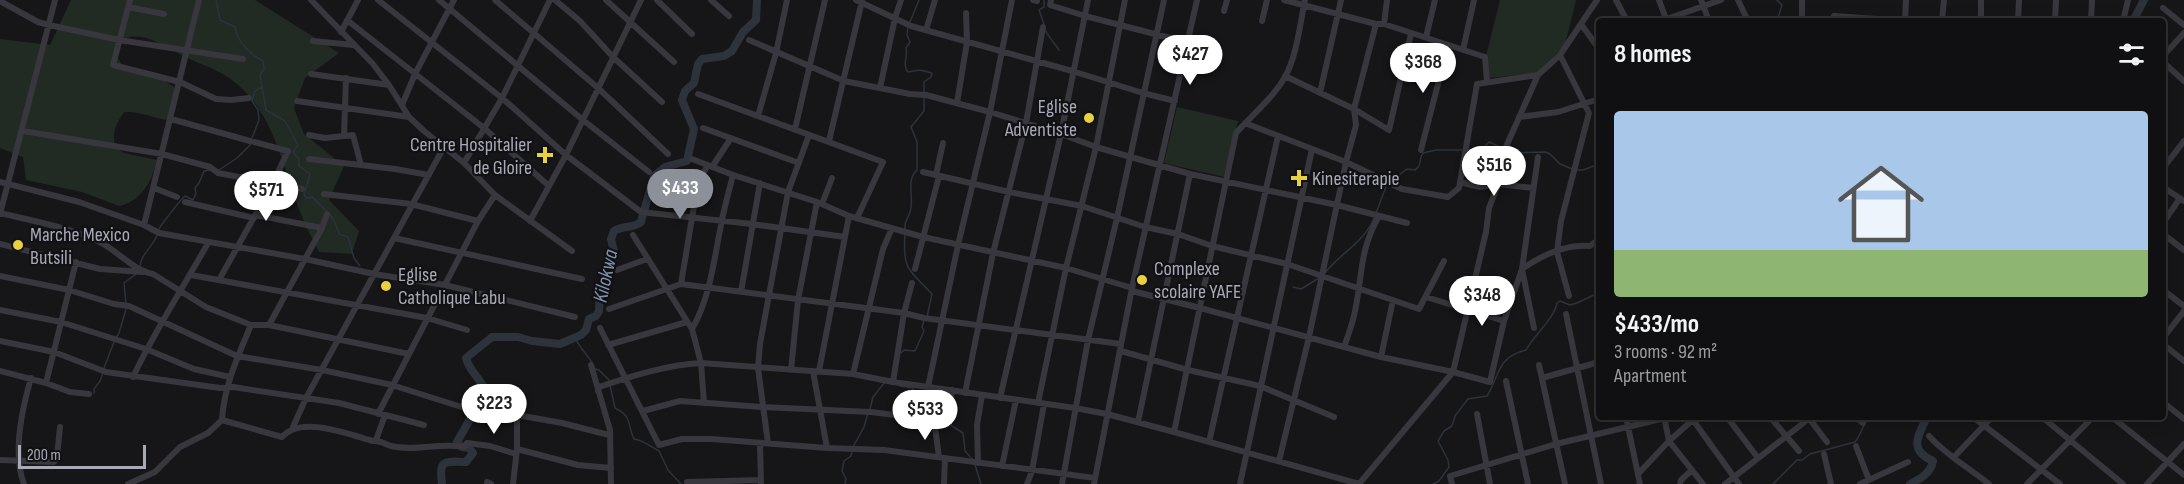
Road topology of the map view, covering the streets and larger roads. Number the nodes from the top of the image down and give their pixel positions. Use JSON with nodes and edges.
{"nodes":[{"id":1,"x":55,"y":0,"type":"edge"},
{"id":2,"x":199,"y":0,"type":"edge"},
{"id":3,"x":310,"y":0,"type":"edge"},
{"id":4,"x":358,"y":0,"type":"edge"},
{"id":5,"x":378,"y":0,"type":"edge"},
{"id":6,"x":439,"y":0,"type":"edge"},
{"id":7,"x":454,"y":0,"type":"edge"},
{"id":8,"x":495,"y":0,"type":"edge"},
{"id":9,"x":550,"y":0,"type":"edge"},
{"id":10,"x":555,"y":0,"type":"edge"},
{"id":11,"x":606,"y":0,"type":"edge"},
{"id":12,"x":642,"y":0,"type":"edge"},
{"id":13,"x":657,"y":0,"type":"edge"},
{"id":14,"x":711,"y":0,"type":"edge"},
{"id":15,"x":787,"y":0,"type":"edge"},
{"id":16,"x":825,"y":0,"type":"edge"},
{"id":17,"x":901,"y":0,"type":"edge"},
{"id":18,"x":935,"y":0,"type":"edge"},
{"id":19,"x":1012,"y":0,"type":"edge"},
{"id":20,"x":1051,"y":0,"type":"edge"},
{"id":21,"x":1088,"y":0,"type":"edge"},
{"id":22,"x":1125,"y":0,"type":"edge"},
{"id":23,"x":1164,"y":0,"type":"edge"},
{"id":24,"x":1197,"y":0,"type":"edge"},
{"id":25,"x":1227,"y":0,"type":"edge"},
{"id":26,"x":1267,"y":0,"type":"edge"},
{"id":27,"x":1284,"y":0,"type":"edge"},
{"id":28,"x":1341,"y":0,"type":"edge"},
{"id":29,"x":1387,"y":0,"type":"edge"},
{"id":30,"x":1435,"y":0,"type":"edge"},
{"id":31,"x":1474,"y":0,"type":"edge"},
{"id":32,"x":1597,"y":0,"type":"edge"},
{"id":33,"x":1616,"y":0,"type":"edge"},
{"id":34,"x":1659,"y":0,"type":"edge"},
{"id":35,"x":1721,"y":0,"type":"edge"},
{"id":36,"x":1738,"y":0,"type":"edge"},
{"id":37,"x":1802,"y":0,"type":"edge"},
{"id":38,"x":1906,"y":0,"type":"edge"},
{"id":39,"x":1944,"y":0,"type":"edge"},
{"id":40,"x":1982,"y":0,"type":"edge"},
{"id":41,"x":2019,"y":0,"type":"edge"},
{"id":42,"x":2056,"y":0,"type":"edge"},
{"id":43,"x":2092,"y":0,"type":"edge"},
{"id":44,"x":2128,"y":0,"type":"edge"},
{"id":45,"x":0,"y":1,"type":"edge"},
{"id":46,"x":860,"y":1,"type":"edge"},
{"id":47,"x":1304,"y":3,"type":"edge"},
{"id":48,"x":1702,"y":3,"type":"edge"},
{"id":49,"x":129,"y":4,"type":"edge"},
{"id":50,"x":449,"y":8,"type":"junction"},
{"id":51,"x":2163,"y":8,"type":"dead end"},
{"id":52,"x":1224,"y":11,"type":"dead end"},
{"id":53,"x":966,"y":13,"type":"dead end"},
{"id":54,"x":164,"y":14,"type":"dead end"},
{"id":55,"x":1338,"y":15,"type":"junction"},
{"id":56,"x":729,"y":16,"type":"dead end"},
{"id":57,"x":1084,"y":16,"type":"junction"},
{"id":58,"x":895,"y":18,"type":"junction"},
{"id":59,"x":1625,"y":18,"type":"edge"},
{"id":60,"x":1664,"y":18,"type":"edge"},
{"id":61,"x":1668,"y":18,"type":"edge"},
{"id":62,"x":1708,"y":18,"type":"edge"},
{"id":63,"x":1747,"y":18,"type":"edge"},
{"id":64,"x":1802,"y":18,"type":"edge"},
{"id":65,"x":1834,"y":18,"type":"edge"},
{"id":66,"x":1862,"y":18,"type":"edge"},
{"id":67,"x":1905,"y":18,"type":"edge"},
{"id":68,"x":1942,"y":18,"type":"edge"},
{"id":69,"x":1981,"y":18,"type":"edge"},
{"id":70,"x":2018,"y":18,"type":"edge"},
{"id":71,"x":2055,"y":18,"type":"edge"},
{"id":72,"x":2091,"y":18,"type":"edge"},
{"id":73,"x":2123,"y":18,"type":"edge"},
{"id":74,"x":347,"y":20,"type":"junction"},
{"id":75,"x":1262,"y":21,"type":"dead end"},
{"id":76,"x":630,"y":22,"type":"junction"},
{"id":77,"x":1376,"y":24,"type":"junction"},
{"id":78,"x":1384,"y":24,"type":"junction"},
{"id":79,"x":1581,"y":24,"type":"junction"},
{"id":80,"x":1119,"y":25,"type":"junction"},
{"id":81,"x":2184,"y":25,"type":"edge"},
{"id":82,"x":50,"y":26,"type":"junction"},
{"id":83,"x":1042,"y":27,"type":"dead end"},
{"id":84,"x":926,"y":30,"type":"junction"},
{"id":85,"x":340,"y":32,"type":"junction"},
{"id":86,"x":534,"y":32,"type":"junction"},
{"id":87,"x":2184,"y":33,"type":"edge"},
{"id":88,"x":693,"y":34,"type":"dead end"},
{"id":89,"x":1156,"y":34,"type":"junction"},
{"id":90,"x":1411,"y":34,"type":"junction"},
{"id":91,"x":1426,"y":37,"type":"junction"},
{"id":92,"x":119,"y":40,"type":"junction"},
{"id":93,"x":749,"y":40,"type":"dead end"},
{"id":94,"x":313,"y":41,"type":"dead end"},
{"id":95,"x":431,"y":42,"type":"junction"},
{"id":96,"x":967,"y":42,"type":"junction"},
{"id":97,"x":1186,"y":42,"type":"junction"},
{"id":98,"x":1596,"y":43,"type":"edge"},
{"id":99,"x":353,"y":45,"type":"junction"},
{"id":100,"x":1448,"y":45,"type":"junction"},
{"id":101,"x":1462,"y":50,"type":"junction"},
{"id":102,"x":187,"y":51,"type":"junction"},
{"id":103,"x":1002,"y":52,"type":"junction"},
{"id":104,"x":776,"y":53,"type":"junction"},
{"id":105,"x":2166,"y":53,"type":"edge"},
{"id":106,"x":1560,"y":55,"type":"junction"},
{"id":107,"x":613,"y":57,"type":"junction"},
{"id":108,"x":243,"y":59,"type":"dead end"},
{"id":109,"x":1036,"y":61,"type":"junction"},
{"id":110,"x":674,"y":62,"type":"dead end"},
{"id":111,"x":518,"y":65,"type":"junction"},
{"id":112,"x":2166,"y":65,"type":"edge"},
{"id":113,"x":810,"y":67,"type":"junction"},
{"id":114,"x":1072,"y":71,"type":"junction"},
{"id":115,"x":311,"y":74,"type":"dead end"},
{"id":116,"x":415,"y":74,"type":"junction"},
{"id":117,"x":1538,"y":75,"type":"junction"},
{"id":118,"x":1285,"y":76,"type":"junction"},
{"id":119,"x":346,"y":78,"type":"junction"},
{"id":120,"x":844,"y":81,"type":"junction"},
{"id":121,"x":2184,"y":81,"type":"edge"},
{"id":122,"x":180,"y":82,"type":"junction"},
{"id":123,"x":1487,"y":82,"type":"junction"},
{"id":124,"x":1107,"y":83,"type":"junction"},
{"id":125,"x":389,"y":86,"type":"junction"},
{"id":126,"x":598,"y":88,"type":"junction"},
{"id":127,"x":880,"y":88,"type":"junction"},
{"id":128,"x":1143,"y":93,"type":"junction"},
{"id":129,"x":1320,"y":93,"type":"junction"},
{"id":130,"x":698,"y":94,"type":"dead end"},
{"id":131,"x":249,"y":98,"type":"dead end"},
{"id":132,"x":502,"y":98,"type":"junction"},
{"id":133,"x":1596,"y":100,"type":"edge"},
{"id":134,"x":297,"y":101,"type":"dead end"},
{"id":135,"x":1175,"y":101,"type":"junction"},
{"id":136,"x":662,"y":102,"type":"dead end"},
{"id":137,"x":957,"y":103,"type":"junction"},
{"id":138,"x":1585,"y":104,"type":"junction"},
{"id":139,"x":402,"y":105,"type":"junction"},
{"id":140,"x":1354,"y":108,"type":"junction"},
{"id":141,"x":346,"y":109,"type":"junction"},
{"id":142,"x":990,"y":112,"type":"junction"},
{"id":143,"x":758,"y":116,"type":"junction"},
{"id":144,"x":409,"y":117,"type":"junction"},
{"id":145,"x":1520,"y":117,"type":"junction"},
{"id":146,"x":171,"y":118,"type":"junction"},
{"id":147,"x":583,"y":120,"type":"junction"},
{"id":148,"x":1026,"y":123,"type":"junction"},
{"id":149,"x":1245,"y":123,"type":"junction"},
{"id":150,"x":484,"y":128,"type":"junction"},
{"id":151,"x":703,"y":128,"type":"dead end"},
{"id":152,"x":795,"y":129,"type":"junction"},
{"id":153,"x":23,"y":131,"type":"junction"},
{"id":154,"x":1061,"y":134,"type":"junction"},
{"id":155,"x":309,"y":135,"type":"dead end"},
{"id":156,"x":809,"y":135,"type":"junction"},
{"id":157,"x":344,"y":136,"type":"junction"},
{"id":158,"x":1278,"y":136,"type":"junction"},
{"id":159,"x":731,"y":138,"type":"junction"},
{"id":160,"x":829,"y":141,"type":"junction"},
{"id":161,"x":943,"y":143,"type":"dead end"},
{"id":162,"x":2183,"y":144,"type":"edge"},
{"id":163,"x":444,"y":147,"type":"junction"},
{"id":164,"x":1096,"y":147,"type":"junction"},
{"id":165,"x":1312,"y":149,"type":"junction"},
{"id":166,"x":1421,"y":150,"type":"dead end"},
{"id":167,"x":162,"y":154,"type":"junction"},
{"id":168,"x":668,"y":154,"type":"dead end"},
{"id":169,"x":566,"y":155,"type":"junction"},
{"id":170,"x":1129,"y":157,"type":"junction"},
{"id":171,"x":1538,"y":157,"type":"dead end"},
{"id":172,"x":309,"y":159,"type":"dead end"},
{"id":173,"x":692,"y":159,"type":"dead end"},
{"id":174,"x":1346,"y":162,"type":"junction"},
{"id":175,"x":464,"y":163,"type":"junction"},
{"id":176,"x":799,"y":163,"type":"junction"},
{"id":177,"x":2166,"y":164,"type":"edge"},
{"id":178,"x":361,"y":165,"type":"junction"},
{"id":179,"x":710,"y":166,"type":"junction"},
{"id":180,"x":1159,"y":166,"type":"junction"},
{"id":181,"x":649,"y":172,"type":"dead end"},
{"id":182,"x":923,"y":172,"type":"dead end"},
{"id":183,"x":1190,"y":174,"type":"junction"},
{"id":184,"x":733,"y":175,"type":"junction"},
{"id":185,"x":938,"y":175,"type":"junction"},
{"id":186,"x":429,"y":176,"type":"junction"},
{"id":187,"x":832,"y":178,"type":"dead end"},
{"id":188,"x":0,"y":182,"type":"edge"},
{"id":189,"x":1227,"y":182,"type":"junction"},
{"id":190,"x":1460,"y":182,"type":"junction"},
{"id":191,"x":760,"y":183,"type":"junction"},
{"id":192,"x":973,"y":184,"type":"junction"},
{"id":193,"x":1498,"y":184,"type":"junction"},
{"id":194,"x":9,"y":185,"type":"junction"},
{"id":195,"x":272,"y":185,"type":"junction"},
{"id":196,"x":549,"y":186,"type":"junction"},
{"id":197,"x":154,"y":188,"type":"junction"},
{"id":198,"x":1533,"y":188,"type":"junction"},
{"id":199,"x":302,"y":189,"type":"dead end"},
{"id":200,"x":2166,"y":189,"type":"edge"},
{"id":201,"x":1265,"y":191,"type":"junction"},
{"id":202,"x":788,"y":192,"type":"junction"},
{"id":203,"x":1009,"y":192,"type":"junction"},
{"id":204,"x":324,"y":194,"type":"dead end"},
{"id":205,"x":495,"y":195,"type":"junction"},
{"id":206,"x":177,"y":196,"type":"dead end"},
{"id":207,"x":1302,"y":198,"type":"junction"},
{"id":208,"x":1046,"y":200,"type":"junction"},
{"id":209,"x":2182,"y":200,"type":"edge"},
{"id":210,"x":185,"y":202,"type":"dead end"},
{"id":211,"x":820,"y":203,"type":"junction"},
{"id":212,"x":411,"y":204,"type":"junction"},
{"id":213,"x":1337,"y":205,"type":"junction"},
{"id":214,"x":1082,"y":206,"type":"junction"},
{"id":215,"x":0,"y":211,"type":"edge"},
{"id":216,"x":327,"y":214,"type":"dead end"},
{"id":217,"x":1376,"y":215,"type":"junction"},
{"id":218,"x":849,"y":216,"type":"junction"},
{"id":219,"x":255,"y":217,"type":"junction"},
{"id":220,"x":693,"y":217,"type":"junction"},
{"id":221,"x":857,"y":218,"type":"junction"},
{"id":222,"x":1117,"y":219,"type":"junction"},
{"id":223,"x":2166,"y":219,"type":"edge"},
{"id":224,"x":478,"y":221,"type":"junction"},
{"id":225,"x":530,"y":221,"type":"junction"},
{"id":226,"x":722,"y":221,"type":"junction"},
{"id":227,"x":1407,"y":223,"type":"dead end"},
{"id":228,"x":752,"y":224,"type":"junction"},
{"id":229,"x":144,"y":225,"type":"junction"},
{"id":230,"x":1145,"y":227,"type":"junction"},
{"id":231,"x":322,"y":228,"type":"junction"},
{"id":232,"x":781,"y":228,"type":"junction"},
{"id":233,"x":892,"y":228,"type":"junction"},
{"id":234,"x":810,"y":232,"type":"junction"},
{"id":235,"x":633,"y":234,"type":"dead end"},
{"id":236,"x":1178,"y":234,"type":"junction"},
{"id":237,"x":2166,"y":236,"type":"edge"},
{"id":238,"x":845,"y":237,"type":"junction"},
{"id":239,"x":923,"y":237,"type":"junction"},
{"id":240,"x":394,"y":238,"type":"junction"},
{"id":241,"x":1596,"y":241,"type":"edge"},
{"id":242,"x":208,"y":243,"type":"junction"},
{"id":243,"x":0,"y":244,"type":"edge"},
{"id":244,"x":958,"y":245,"type":"junction"},
{"id":245,"x":1212,"y":246,"type":"junction"},
{"id":246,"x":238,"y":248,"type":"junction"},
{"id":247,"x":2184,"y":250,"type":"edge"},
{"id":248,"x":572,"y":251,"type":"dead end"},
{"id":249,"x":461,"y":252,"type":"junction"},
{"id":250,"x":1557,"y":252,"type":"junction"},
{"id":251,"x":993,"y":253,"type":"junction"},
{"id":252,"x":1251,"y":255,"type":"junction"},
{"id":253,"x":305,"y":259,"type":"junction"},
{"id":254,"x":647,"y":259,"type":"junction"},
{"id":255,"x":1030,"y":260,"type":"junction"},
{"id":256,"x":1444,"y":261,"type":"dead end"},
{"id":257,"x":76,"y":262,"type":"junction"},
{"id":258,"x":1287,"y":264,"type":"junction"},
{"id":259,"x":1066,"y":268,"type":"junction"},
{"id":260,"x":915,"y":269,"type":"dead end"},
{"id":261,"x":1522,"y":269,"type":"junction"},
{"id":262,"x":617,"y":270,"type":"dead end"},
{"id":263,"x":144,"y":273,"type":"junction"},
{"id":264,"x":374,"y":274,"type":"junction"},
{"id":265,"x":190,"y":275,"type":"junction"},
{"id":266,"x":0,"y":276,"type":"edge"},
{"id":267,"x":1322,"y":277,"type":"junction"},
{"id":268,"x":582,"y":279,"type":"dead end"},
{"id":269,"x":1101,"y":279,"type":"junction"},
{"id":270,"x":219,"y":280,"type":"junction"},
{"id":271,"x":912,"y":283,"type":"dead end"},
{"id":272,"x":681,"y":284,"type":"junction"},
{"id":273,"x":445,"y":285,"type":"junction"},
{"id":274,"x":667,"y":288,"type":"junction"},
{"id":275,"x":709,"y":288,"type":"junction"},
{"id":276,"x":1358,"y":288,"type":"junction"},
{"id":277,"x":1132,"y":290,"type":"junction"},
{"id":278,"x":69,"y":291,"type":"junction"},
{"id":279,"x":181,"y":292,"type":"junction"},
{"id":280,"x":741,"y":292,"type":"junction"},
{"id":281,"x":287,"y":293,"type":"junction"},
{"id":282,"x":2166,"y":293,"type":"edge"},
{"id":283,"x":1569,"y":296,"type":"dead end"},
{"id":284,"x":769,"y":297,"type":"junction"},
{"id":285,"x":1426,"y":297,"type":"junction"},
{"id":286,"x":798,"y":300,"type":"junction"},
{"id":287,"x":1164,"y":300,"type":"junction"},
{"id":288,"x":1393,"y":300,"type":"junction"},
{"id":289,"x":832,"y":304,"type":"junction"},
{"id":290,"x":357,"y":305,"type":"junction"},
{"id":291,"x":1200,"y":308,"type":"junction"},
{"id":292,"x":2184,"y":308,"type":"edge"},
{"id":293,"x":609,"y":309,"type":"dead end"},
{"id":294,"x":869,"y":309,"type":"junction"},
{"id":295,"x":0,"y":310,"type":"edge"},
{"id":296,"x":1468,"y":310,"type":"junction"},
{"id":297,"x":904,"y":313,"type":"junction"},
{"id":298,"x":1566,"y":314,"type":"dead end"},
{"id":299,"x":574,"y":317,"type":"dead end"},
{"id":300,"x":427,"y":318,"type":"junction"},
{"id":301,"x":1238,"y":318,"type":"junction"},
{"id":302,"x":942,"y":320,"type":"junction"},
{"id":303,"x":163,"y":321,"type":"junction"},
{"id":304,"x":1504,"y":321,"type":"junction"},
{"id":305,"x":61,"y":322,"type":"junction"},
{"id":306,"x":687,"y":322,"type":"junction"},
{"id":307,"x":251,"y":325,"type":"junction"},
{"id":308,"x":269,"y":325,"type":"junction"},
{"id":309,"x":978,"y":325,"type":"junction"},
{"id":310,"x":600,"y":328,"type":"dead end"},
{"id":311,"x":1273,"y":328,"type":"junction"},
{"id":312,"x":1534,"y":328,"type":"dead end"},
{"id":313,"x":692,"y":329,"type":"junction"},
{"id":314,"x":467,"y":330,"type":"dead end"},
{"id":315,"x":1016,"y":331,"type":"junction"},
{"id":316,"x":2166,"y":334,"type":"edge"},
{"id":317,"x":1051,"y":336,"type":"junction"},
{"id":318,"x":1309,"y":337,"type":"junction"},
{"id":319,"x":338,"y":339,"type":"junction"},
{"id":320,"x":1088,"y":340,"type":"junction"},
{"id":321,"x":0,"y":341,"type":"edge"},
{"id":322,"x":608,"y":345,"type":"junction"},
{"id":323,"x":2166,"y":346,"type":"edge"},
{"id":324,"x":1344,"y":347,"type":"junction"},
{"id":325,"x":1121,"y":348,"type":"junction"},
{"id":326,"x":146,"y":349,"type":"junction"},
{"id":327,"x":54,"y":352,"type":"junction"},
{"id":328,"x":408,"y":354,"type":"junction"},
{"id":329,"x":237,"y":356,"type":"junction"},
{"id":330,"x":1381,"y":357,"type":"junction"},
{"id":331,"x":1150,"y":359,"type":"junction"},
{"id":332,"x":2184,"y":361,"type":"edge"},
{"id":333,"x":701,"y":363,"type":"junction"},
{"id":334,"x":1596,"y":363,"type":"edge"},
{"id":335,"x":591,"y":365,"type":"dead end"},
{"id":336,"x":1539,"y":365,"type":"dead end"},
{"id":337,"x":1578,"y":367,"type":"junction"},
{"id":338,"x":758,"y":368,"type":"junction"},
{"id":339,"x":322,"y":370,"type":"junction"},
{"id":340,"x":791,"y":370,"type":"junction"},
{"id":341,"x":1188,"y":370,"type":"junction"},
{"id":342,"x":0,"y":371,"type":"edge"},
{"id":343,"x":816,"y":371,"type":"junction"},
{"id":344,"x":1453,"y":372,"type":"junction"},
{"id":345,"x":853,"y":374,"type":"junction"},
{"id":346,"x":133,"y":377,"type":"junction"},
{"id":347,"x":230,"y":377,"type":"junction"},
{"id":348,"x":625,"y":377,"type":"junction"},
{"id":349,"x":31,"y":378,"type":"junction"},
{"id":350,"x":1542,"y":378,"type":"junction"},
{"id":351,"x":1224,"y":379,"type":"junction"},
{"id":352,"x":1506,"y":381,"type":"dead end"},
{"id":353,"x":893,"y":382,"type":"junction"},
{"id":354,"x":46,"y":383,"type":"junction"},
{"id":355,"x":392,"y":385,"type":"junction"},
{"id":356,"x":227,"y":387,"type":"junction"},
{"id":357,"x":928,"y":387,"type":"junction"},
{"id":358,"x":1260,"y":387,"type":"junction"},
{"id":359,"x":952,"y":390,"type":"junction"},
{"id":360,"x":598,"y":391,"type":"junction"},
{"id":361,"x":965,"y":393,"type":"junction"},
{"id":362,"x":89,"y":394,"type":"dead end"},
{"id":363,"x":982,"y":395,"type":"junction"},
{"id":364,"x":306,"y":398,"type":"junction"},
{"id":365,"x":1000,"y":398,"type":"junction"},
{"id":366,"x":1016,"y":400,"type":"junction"},
{"id":367,"x":1295,"y":400,"type":"junction"},
{"id":368,"x":704,"y":403,"type":"junction"},
{"id":369,"x":1041,"y":404,"type":"junction"},
{"id":370,"x":2166,"y":404,"type":"edge"},
{"id":371,"x":762,"y":407,"type":"junction"},
{"id":372,"x":1075,"y":408,"type":"junction"},
{"id":373,"x":820,"y":410,"type":"junction"},
{"id":374,"x":950,"y":410,"type":"dead end"},
{"id":375,"x":643,"y":411,"type":"junction"},
{"id":376,"x":477,"y":413,"type":"dead end"},
{"id":377,"x":378,"y":414,"type":"junction"},
{"id":378,"x":1107,"y":414,"type":"junction"},
{"id":379,"x":1477,"y":414,"type":"dead end"},
{"id":380,"x":385,"y":415,"type":"junction"},
{"id":381,"x":1334,"y":417,"type":"dead end"},
{"id":382,"x":2184,"y":419,"type":"edge"},
{"id":383,"x":222,"y":420,"type":"junction"},
{"id":384,"x":1627,"y":420,"type":"edge"},
{"id":385,"x":1652,"y":420,"type":"edge"},
{"id":386,"x":1665,"y":420,"type":"edge"},
{"id":387,"x":1694,"y":420,"type":"edge"},
{"id":388,"x":1696,"y":420,"type":"edge"},
{"id":389,"x":1729,"y":420,"type":"edge"},
{"id":390,"x":1773,"y":420,"type":"edge"},
{"id":391,"x":1806,"y":420,"type":"edge"},
{"id":392,"x":1810,"y":420,"type":"edge"},
{"id":393,"x":1860,"y":420,"type":"edge"},
{"id":394,"x":1977,"y":420,"type":"edge"},
{"id":395,"x":1989,"y":420,"type":"edge"},
{"id":396,"x":2046,"y":420,"type":"edge"},
{"id":397,"x":2090,"y":420,"type":"edge"},
{"id":398,"x":2116,"y":420,"type":"edge"},
{"id":399,"x":1137,"y":422,"type":"junction"},
{"id":400,"x":1863,"y":423,"type":"dead end"},
{"id":401,"x":424,"y":425,"type":"dead end"},
{"id":402,"x":1628,"y":426,"type":"junction"},
{"id":403,"x":1984,"y":426,"type":"junction"},
{"id":404,"x":60,"y":428,"type":"dead end"},
{"id":405,"x":293,"y":428,"type":"junction"},
{"id":406,"x":1174,"y":432,"type":"junction"},
{"id":407,"x":609,"y":435,"type":"junction"},
{"id":408,"x":1592,"y":435,"type":"junction"},
{"id":409,"x":1786,"y":435,"type":"junction"},
{"id":410,"x":1929,"y":436,"type":"dead end"},
{"id":411,"x":376,"y":440,"type":"junction"},
{"id":412,"x":1209,"y":441,"type":"junction"},
{"id":413,"x":1669,"y":441,"type":"junction"},
{"id":414,"x":2070,"y":441,"type":"junction"},
{"id":415,"x":1827,"y":442,"type":"dead end"},
{"id":416,"x":760,"y":443,"type":"junction"},
{"id":417,"x":768,"y":443,"type":"junction"},
{"id":418,"x":1556,"y":444,"type":"junction"},
{"id":419,"x":2184,"y":444,"type":"edge"},
{"id":420,"x":1856,"y":446,"type":"dead end"},
{"id":421,"x":827,"y":448,"type":"junction"},
{"id":422,"x":1799,"y":451,"type":"dead end"},
{"id":423,"x":517,"y":452,"type":"junction"},
{"id":424,"x":1246,"y":452,"type":"junction"},
{"id":425,"x":1522,"y":453,"type":"junction"},
{"id":426,"x":1824,"y":454,"type":"dead end"},
{"id":427,"x":942,"y":457,"type":"junction"},
{"id":428,"x":1954,"y":457,"type":"junction"},
{"id":429,"x":1758,"y":458,"type":"junction"},
{"id":430,"x":0,"y":460,"type":"edge"},
{"id":431,"x":19,"y":461,"type":"junction"},
{"id":432,"x":1279,"y":461,"type":"junction"},
{"id":433,"x":1908,"y":462,"type":"dead end"},
{"id":434,"x":2169,"y":462,"type":"junction"},
{"id":435,"x":978,"y":463,"type":"junction"},
{"id":436,"x":1487,"y":465,"type":"junction"},
{"id":437,"x":1002,"y":466,"type":"junction"},
{"id":438,"x":611,"y":468,"type":"junction"},
{"id":439,"x":2041,"y":469,"type":"junction"},
{"id":440,"x":1692,"y":470,"type":"junction"},
{"id":441,"x":1032,"y":471,"type":"junction"},
{"id":442,"x":1639,"y":473,"type":"junction"},
{"id":443,"x":1064,"y":475,"type":"junction"},
{"id":444,"x":2184,"y":475,"type":"edge"},
{"id":445,"x":1734,"y":477,"type":"junction"},
{"id":446,"x":1869,"y":480,"type":"junction"},
{"id":447,"x":1094,"y":481,"type":"edge"},
{"id":448,"x":687,"y":482,"type":"dead end"},
{"id":449,"x":761,"y":482,"type":"edge"},
{"id":450,"x":24,"y":484,"type":"edge"},
{"id":451,"x":128,"y":484,"type":"edge"},
{"id":452,"x":513,"y":484,"type":"edge"},
{"id":453,"x":611,"y":484,"type":"edge"},
{"id":454,"x":944,"y":484,"type":"edge"},
{"id":455,"x":1027,"y":484,"type":"edge"},
{"id":456,"x":1062,"y":484,"type":"edge"},
{"id":457,"x":1240,"y":484,"type":"edge"},
{"id":458,"x":1359,"y":484,"type":"edge"},
{"id":459,"x":1452,"y":484,"type":"edge"},
{"id":460,"x":1490,"y":484,"type":"edge"},
{"id":461,"x":1528,"y":484,"type":"edge"},
{"id":462,"x":1565,"y":484,"type":"edge"},
{"id":463,"x":1601,"y":484,"type":"edge"},
{"id":464,"x":1640,"y":484,"type":"edge"},
{"id":465,"x":1680,"y":484,"type":"edge"},
{"id":466,"x":1703,"y":484,"type":"edge"},
{"id":467,"x":1725,"y":484,"type":"edge"},
{"id":468,"x":1739,"y":484,"type":"edge"},
{"id":469,"x":1831,"y":484,"type":"edge"},
{"id":470,"x":1860,"y":484,"type":"edge"},
{"id":471,"x":1989,"y":484,"type":"edge"},
{"id":472,"x":2027,"y":484,"type":"edge"},
{"id":473,"x":2060,"y":484,"type":"edge"},
{"id":474,"x":2123,"y":484,"type":"edge"},
{"id":475,"x":2147,"y":484,"type":"edge"}],
"edges":[{"from":1,"to":82,"type":"street"},
{"from":2,"to":102,"type":"street"},
{"from":3,"to":85,"type":"street"},
{"from":4,"to":74,"type":"street"},
{"from":5,"to":95,"type":"street"},
{"from":6,"to":50,"type":"street"},
{"from":7,"to":50,"type":"street"},
{"from":8,"to":86,"type":"street"},
{"from":9,"to":86,"type":"street"},
{"from":10,"to":107,"type":"street"},
{"from":11,"to":76,"type":"street"},
{"from":12,"to":76,"type":"street"},
{"from":13,"to":88,"type":"street"},
{"from":14,"to":56,"type":"street"},
{"from":15,"to":104,"type":"street"},
{"from":16,"to":113,"type":"street"},
{"from":17,"to":58,"type":"street"},
{"from":18,"to":84,"type":"street"},
{"from":19,"to":103,"type":"street"},
{"from":20,"to":57,"type":"street"},
{"from":21,"to":57,"type":"street"},
{"from":22,"to":80,"type":"street"},
{"from":23,"to":89,"type":"street"},
{"from":24,"to":97,"type":"street"},
{"from":25,"to":52,"type":"street"},
{"from":26,"to":75,"type":"street"},
{"from":27,"to":47,"type":"street"},
{"from":28,"to":55,"type":"street"},
{"from":29,"to":78,"type":"street"},
{"from":30,"to":91,"type":"street"},
{"from":31,"to":101,"type":"street"},
{"from":32,"to":79,"type":"street"},
{"from":33,"to":59,"type":"street"},
{"from":34,"to":60,"type":"street"},
{"from":35,"to":48,"type":"street"},
{"from":36,"to":63,"type":"street"},
{"from":37,"to":64,"type":"street"},
{"from":38,"to":67,"type":"street"},
{"from":39,"to":68,"type":"street"},
{"from":40,"to":69,"type":"street"},
{"from":41,"to":70,"type":"street"},
{"from":42,"to":71,"type":"street"},
{"from":43,"to":72,"type":"street"},
{"from":44,"to":73,"type":"street"},
{"from":45,"to":82,"type":"street"},
{"from":46,"to":58,"type":"street"},
{"from":46,"to":120,"type":"street"},
{"from":47,"to":55,"type":"street"},
{"from":47,"to":118,"type":"street"},
{"from":48,"to":61,"type":"street"},
{"from":48,"to":62,"type":"street"},
{"from":49,"to":54,"type":"street"},
{"from":49,"to":92,"type":"street"},
{"from":50,"to":95,"type":"street"},
{"from":50,"to":111,"type":"street"},
{"from":51,"to":81,"type":"street"},
{"from":53,"to":96,"type":"street"},
{"from":55,"to":77,"type":"street"},
{"from":55,"to":129,"type":"street"},
{"from":57,"to":80,"type":"street"},
{"from":57,"to":114,"type":"street"},
{"from":58,"to":84,"type":"street"},
{"from":58,"to":127,"type":"street"},
{"from":65,"to":66,"type":"street"},
{"from":74,"to":85,"type":"street"},
{"from":74,"to":116,"type":"street"},
{"from":76,"to":107,"type":"street"},
{"from":76,"to":110,"type":"street"},
{"from":77,"to":78,"type":"street"},
{"from":77,"to":140,"type":"street"},
{"from":78,"to":90,"type":"street"},
{"from":79,"to":98,"type":"street"},
{"from":79,"to":106,"type":"street"},
{"from":80,"to":89,"type":"street"},
{"from":80,"to":124,"type":"street"},
{"from":82,"to":92,"type":"street"},
{"from":82,"to":153,"type":"street"},
{"from":83,"to":109,"type":"street"},
{"from":84,"to":96,"type":"street"},
{"from":85,"to":99,"type":"street"},
{"from":86,"to":111,"type":"street"},
{"from":86,"to":126,"type":"street"},
{"from":87,"to":105,"type":"street"},
{"from":89,"to":97,"type":"street"},
{"from":89,"to":128,"type":"street"},
{"from":90,"to":91,"type":"street"},
{"from":90,"to":140,"type":"street"},
{"from":91,"to":100,"type":"street"},
{"from":92,"to":102,"type":"street"},
{"from":92,"to":122,"type":"street"},
{"from":93,"to":104,"type":"street"},
{"from":94,"to":99,"type":"street"},
{"from":95,"to":116,"type":"street"},
{"from":95,"to":132,"type":"street"},
{"from":96,"to":103,"type":"street"},
{"from":96,"to":137,"type":"street"},
{"from":97,"to":135,"type":"street"},
{"from":99,"to":125,"type":"street"},
{"from":100,"to":101,"type":"street"},
{"from":100,"to":166,"type":"street"},
{"from":101,"to":123,"type":"street"},
{"from":102,"to":108,"type":"street"},
{"from":102,"to":122,"type":"street"},
{"from":103,"to":109,"type":"street"},
{"from":103,"to":142,"type":"street"},
{"from":104,"to":113,"type":"street"},
{"from":104,"to":143,"type":"street"},
{"from":106,"to":117,"type":"street"},
{"from":106,"to":138,"type":"street"},
{"from":107,"to":126,"type":"street"},
{"from":107,"to":136,"type":"street"},
{"from":109,"to":114,"type":"street"},
{"from":109,"to":148,"type":"street"},
{"from":111,"to":132,"type":"street"},
{"from":111,"to":147,"type":"street"},
{"from":112,"to":121,"type":"street"},
{"from":113,"to":120,"type":"street"},
{"from":113,"to":152,"type":"street"},
{"from":114,"to":124,"type":"street"},
{"from":114,"to":154,"type":"street"},
{"from":115,"to":119,"type":"street"},
{"from":116,"to":139,"type":"street"},
{"from":116,"to":150,"type":"street"},
{"from":117,"to":123,"type":"street"},
{"from":117,"to":145,"type":"street"},
{"from":118,"to":129,"type":"street"},
{"from":118,"to":149,"type":"street"},
{"from":119,"to":125,"type":"street"},
{"from":119,"to":141,"type":"street"},
{"from":120,"to":127,"type":"street"},
{"from":120,"to":160,"type":"street"},
{"from":122,"to":131,"type":"street"},
{"from":122,"to":146,"type":"street"},
{"from":123,"to":190,"type":"street"},
{"from":124,"to":128,"type":"street"},
{"from":124,"to":164,"type":"street"},
{"from":125,"to":139,"type":"street"},
{"from":126,"to":147,"type":"street"},
{"from":126,"to":168,"type":"street"},
{"from":127,"to":137,"type":"street"},
{"from":128,"to":135,"type":"street"},
{"from":128,"to":170,"type":"street"},
{"from":129,"to":140,"type":"street"},
{"from":130,"to":143,"type":"street"},
{"from":132,"to":150,"type":"street"},
{"from":132,"to":169,"type":"street"},
{"from":133,"to":138,"type":"street"},
{"from":134,"to":141,"type":"street"},
{"from":135,"to":180,"type":"street"},
{"from":137,"to":142,"type":"street"},
{"from":138,"to":145,"type":"street"},
{"from":138,"to":250,"type":"street"},
{"from":139,"to":144,"type":"street"},
{"from":140,"to":174,"type":"street"},
{"from":141,"to":144,"type":"street"},
{"from":141,"to":157,"type":"street"},
{"from":142,"to":148,"type":"street"},
{"from":142,"to":192,"type":"street"},
{"from":143,"to":152,"type":"street"},
{"from":144,"to":163,"type":"street"},
{"from":145,"to":193,"type":"street"},
{"from":146,"to":167,"type":"street"},
{"from":146,"to":195,"type":"street"},
{"from":147,"to":169,"type":"street"},
{"from":147,"to":181,"type":"street"},
{"from":148,"to":154,"type":"street"},
{"from":148,"to":203,"type":"street"},
{"from":149,"to":158,"type":"street"},
{"from":149,"to":189,"type":"street"},
{"from":150,"to":175,"type":"street"},
{"from":150,"to":196,"type":"street"},
{"from":151,"to":159,"type":"street"},
{"from":152,"to":156,"type":"street"},
{"from":153,"to":167,"type":"street"},
{"from":153,"to":194,"type":"street"},
{"from":154,"to":164,"type":"street"},
{"from":154,"to":208,"type":"street"},
{"from":155,"to":157,"type":"street"},
{"from":156,"to":160,"type":"street"},
{"from":156,"to":176,"type":"street"},
{"from":157,"to":178,"type":"street"},
{"from":158,"to":165,"type":"street"},
{"from":158,"to":201,"type":"street"},
{"from":159,"to":176,"type":"street"},
{"from":159,"to":179,"type":"street"},
{"from":160,"to":221,"type":"street"},
{"from":161,"to":185,"type":"street"},
{"from":162,"to":177,"type":"street"},
{"from":163,"to":175,"type":"street"},
{"from":163,"to":186,"type":"street"},
{"from":164,"to":170,"type":"street"},
{"from":164,"to":214,"type":"street"},
{"from":165,"to":174,"type":"street"},
{"from":165,"to":207,"type":"street"},
{"from":167,"to":195,"type":"street"},
{"from":167,"to":197,"type":"street"},
{"from":169,"to":196,"type":"street"},
{"from":169,"to":220,"type":"street"},
{"from":170,"to":180,"type":"street"},
{"from":170,"to":222,"type":"street"},
{"from":171,"to":198,"type":"street"},
{"from":172,"to":178,"type":"street"},
{"from":173,"to":179,"type":"street"},
{"from":174,"to":190,"type":"street"},
{"from":174,"to":213,"type":"street"},
{"from":175,"to":205,"type":"street"},
{"from":176,"to":202,"type":"street"},
{"from":178,"to":186,"type":"street"},
{"from":179,"to":184,"type":"street"},
{"from":179,"to":220,"type":"street"},
{"from":180,"to":183,"type":"street"},
{"from":180,"to":230,"type":"street"},
{"from":182,"to":185,"type":"street"},
{"from":183,"to":189,"type":"street"},
{"from":183,"to":236,"type":"street"},
{"from":184,"to":191,"type":"street"},
{"from":184,"to":226,"type":"street"},
{"from":185,"to":192,"type":"street"},
{"from":185,"to":239,"type":"street"},
{"from":186,"to":212,"type":"street"},
{"from":187,"to":211,"type":"street"},
{"from":188,"to":194,"type":"street"},
{"from":189,"to":201,"type":"street"},
{"from":189,"to":245,"type":"street"},
{"from":190,"to":193,"type":"street"},
{"from":191,"to":202,"type":"street"},
{"from":191,"to":228,"type":"street"},
{"from":192,"to":203,"type":"street"},
{"from":192,"to":244,"type":"street"},
{"from":193,"to":198,"type":"street"},
{"from":193,"to":296,"type":"street"},
{"from":194,"to":215,"type":"street"},
{"from":194,"to":229,"type":"street"},
{"from":195,"to":199,"type":"street"},
{"from":195,"to":219,"type":"street"},
{"from":196,"to":225,"type":"street"},
{"from":197,"to":206,"type":"street"},
{"from":197,"to":229,"type":"street"},
{"from":198,"to":261,"type":"street"},
{"from":200,"to":209,"type":"street"},
{"from":201,"to":207,"type":"street"},
{"from":201,"to":252,"type":"street"},
{"from":202,"to":211,"type":"street"},
{"from":202,"to":232,"type":"street"},
{"from":203,"to":208,"type":"street"},
{"from":203,"to":251,"type":"street"},
{"from":204,"to":212,"type":"street"},
{"from":205,"to":224,"type":"street"},
{"from":205,"to":225,"type":"street"},
{"from":207,"to":213,"type":"street"},
{"from":207,"to":258,"type":"street"},
{"from":208,"to":214,"type":"street"},
{"from":208,"to":255,"type":"street"},
{"from":209,"to":223,"type":"street"},
{"from":210,"to":219,"type":"street"},
{"from":211,"to":218,"type":"street"},
{"from":211,"to":234,"type":"street"},
{"from":212,"to":224,"type":"street"},
{"from":212,"to":240,"type":"street"},
{"from":213,"to":217,"type":"street"},
{"from":213,"to":267,"type":"street"},
{"from":214,"to":222,"type":"street"},
{"from":214,"to":259,"type":"street"},
{"from":215,"to":263,"type":"street"},
{"from":216,"to":231,"type":"street"},
{"from":217,"to":227,"type":"street"},
{"from":217,"to":276,"type":"street"},
{"from":218,"to":221,"type":"street"},
{"from":218,"to":238,"type":"street"},
{"from":219,"to":231,"type":"street"},
{"from":219,"to":246,"type":"street"},
{"from":220,"to":226,"type":"street"},
{"from":220,"to":272,"type":"street"},
{"from":221,"to":233,"type":"street"},
{"from":222,"to":230,"type":"street"},
{"from":222,"to":269,"type":"street"},
{"from":224,"to":249,"type":"street"},
{"from":225,"to":248,"type":"street"},
{"from":226,"to":228,"type":"street"},
{"from":226,"to":275,"type":"street"},
{"from":228,"to":232,"type":"street"},
{"from":228,"to":280,"type":"street"},
{"from":229,"to":242,"type":"street"},
{"from":230,"to":236,"type":"street"},
{"from":230,"to":277,"type":"street"},
{"from":231,"to":253,"type":"street"},
{"from":232,"to":234,"type":"street"},
{"from":232,"to":284,"type":"street"},
{"from":233,"to":239,"type":"street"},
{"from":233,"to":294,"type":"street"},
{"from":234,"to":238,"type":"street"},
{"from":234,"to":286,"type":"street"},
{"from":235,"to":254,"type":"street"},
{"from":236,"to":245,"type":"street"},
{"from":236,"to":287,"type":"street"},
{"from":237,"to":247,"type":"street"},
{"from":238,"to":289,"type":"street"},
{"from":239,"to":244,"type":"street"},
{"from":239,"to":260,"type":"street"},
{"from":240,"to":249,"type":"street"},
{"from":240,"to":264,"type":"street"},
{"from":241,"to":250,"type":"street"},
{"from":242,"to":246,"type":"street"},
{"from":242,"to":265,"type":"street"},
{"from":243,"to":257,"type":"street"},
{"from":244,"to":251,"type":"street"},
{"from":244,"to":302,"type":"street"},
{"from":245,"to":252,"type":"street"},
{"from":245,"to":291,"type":"street"},
{"from":246,"to":253,"type":"street"},
{"from":246,"to":270,"type":"street"},
{"from":249,"to":268,"type":"street"},
{"from":249,"to":273,"type":"street"},
{"from":250,"to":261,"type":"street"},
{"from":250,"to":283,"type":"street"},
{"from":251,"to":255,"type":"street"},
{"from":251,"to":309,"type":"street"},
{"from":252,"to":258,"type":"street"},
{"from":252,"to":301,"type":"street"},
{"from":253,"to":264,"type":"street"},
{"from":253,"to":281,"type":"street"},
{"from":254,"to":262,"type":"street"},
{"from":254,"to":274,"type":"street"},
{"from":255,"to":259,"type":"street"},
{"from":255,"to":315,"type":"street"},
{"from":256,"to":285,"type":"street"},
{"from":257,"to":263,"type":"street"},
{"from":257,"to":278,"type":"street"},
{"from":258,"to":267,"type":"street"},
{"from":258,"to":311,"type":"street"},
{"from":259,"to":269,"type":"street"},
{"from":259,"to":317,"type":"street"},
{"from":261,"to":304,"type":"street"},
{"from":261,"to":312,"type":"street"},
{"from":263,"to":279,"type":"street"},
{"from":264,"to":273,"type":"street"},
{"from":264,"to":290,"type":"street"},
{"from":265,"to":270,"type":"street"},
{"from":265,"to":279,"type":"street"},
{"from":266,"to":278,"type":"street"},
{"from":267,"to":276,"type":"street"},
{"from":267,"to":318,"type":"street"},
{"from":269,"to":277,"type":"street"},
{"from":269,"to":320,"type":"street"},
{"from":270,"to":281,"type":"street"},
{"from":271,"to":297,"type":"street"},
{"from":272,"to":274,"type":"street"},
{"from":272,"to":275,"type":"street"},
{"from":273,"to":299,"type":"street"},
{"from":273,"to":300,"type":"street"},
{"from":274,"to":293,"type":"street"},
{"from":274,"to":306,"type":"street"},
{"from":275,"to":280,"type":"street"},
{"from":275,"to":313,"type":"street"},
{"from":276,"to":288,"type":"street"},
{"from":276,"to":324,"type":"street"},
{"from":277,"to":287,"type":"street"},
{"from":277,"to":325,"type":"street"},
{"from":278,"to":303,"type":"street"},
{"from":278,"to":305,"type":"street"},
{"from":279,"to":303,"type":"street"},
{"from":279,"to":307,"type":"street"},
{"from":280,"to":284,"type":"street"},
{"from":281,"to":290,"type":"street"},
{"from":281,"to":308,"type":"street"},
{"from":282,"to":292,"type":"street"},
{"from":284,"to":286,"type":"street"},
{"from":284,"to":338,"type":"street"},
{"from":285,"to":288,"type":"street"},
{"from":285,"to":296,"type":"street"},
{"from":286,"to":289,"type":"street"},
{"from":286,"to":340,"type":"street"},
{"from":287,"to":291,"type":"street"},
{"from":287,"to":331,"type":"street"},
{"from":288,"to":330,"type":"street"},
{"from":289,"to":294,"type":"street"},
{"from":289,"to":343,"type":"street"},
{"from":290,"to":300,"type":"street"},
{"from":290,"to":319,"type":"street"},
{"from":291,"to":301,"type":"street"},
{"from":291,"to":341,"type":"street"},
{"from":292,"to":316,"type":"street"},
{"from":294,"to":297,"type":"street"},
{"from":294,"to":345,"type":"street"},
{"from":295,"to":305,"type":"street"},
{"from":296,"to":304,"type":"street"},
{"from":296,"to":344,"type":"street"},
{"from":297,"to":302,"type":"street"},
{"from":297,"to":353,"type":"street"},
{"from":298,"to":337,"type":"street"},
{"from":300,"to":314,"type":"street"},
{"from":300,"to":328,"type":"street"},
{"from":301,"to":311,"type":"street"},
{"from":301,"to":351,"type":"street"},
{"from":302,"to":309,"type":"street"},
{"from":302,"to":357,"type":"street"},
{"from":303,"to":326,"type":"street"},
{"from":303,"to":329,"type":"street"},
{"from":304,"to":344,"type":"street"},
{"from":305,"to":326,"type":"street"},
{"from":305,"to":327,"type":"street"},
{"from":306,"to":313,"type":"street"},
{"from":306,"to":322,"type":"street"},
{"from":307,"to":308,"type":"street"},
{"from":307,"to":329,"type":"street"},
{"from":308,"to":319,"type":"street"},
{"from":309,"to":315,"type":"street"},
{"from":309,"to":361,"type":"street"},
{"from":310,"to":322,"type":"street"},
{"from":311,"to":318,"type":"street"},
{"from":311,"to":358,"type":"street"},
{"from":313,"to":333,"type":"street"},
{"from":315,"to":317,"type":"street"},
{"from":315,"to":365,"type":"street"},
{"from":317,"to":320,"type":"street"},
{"from":317,"to":369,"type":"street"},
{"from":318,"to":324,"type":"street"},
{"from":318,"to":367,"type":"street"},
{"from":319,"to":328,"type":"street"},
{"from":319,"to":339,"type":"street"},
{"from":320,"to":325,"type":"street"},
{"from":320,"to":372,"type":"street"},
{"from":321,"to":327,"type":"street"},
{"from":322,"to":348,"type":"street"},
{"from":323,"to":332,"type":"street"},
{"from":324,"to":330,"type":"street"},
{"from":325,"to":331,"type":"street"},
{"from":325,"to":378,"type":"street"},
{"from":326,"to":346,"type":"street"},
{"from":326,"to":347,"type":"street"},
{"from":327,"to":346,"type":"street"},
{"from":327,"to":354,"type":"street"},
{"from":328,"to":355,"type":"street"},
{"from":329,"to":339,"type":"street"},
{"from":329,"to":347,"type":"street"},
{"from":330,"to":344,"type":"street"},
{"from":331,"to":341,"type":"street"},
{"from":331,"to":399,"type":"street"},
{"from":333,"to":338,"type":"street"},
{"from":333,"to":348,"type":"street"},
{"from":333,"to":368,"type":"street"},
{"from":334,"to":337,"type":"street"},
{"from":335,"to":360,"type":"street"},
{"from":336,"to":350,"type":"street"},
{"from":337,"to":350,"type":"street"},
{"from":337,"to":408,"type":"street"},
{"from":338,"to":340,"type":"street"},
{"from":338,"to":371,"type":"street"},
{"from":339,"to":355,"type":"street"},
{"from":339,"to":364,"type":"street"},
{"from":340,"to":343,"type":"street"},
{"from":341,"to":351,"type":"street"},
{"from":341,"to":406,"type":"street"},
{"from":342,"to":349,"type":"street"},
{"from":343,"to":345,"type":"street"},
{"from":343,"to":373,"type":"street"},
{"from":344,"to":458,"type":"street"},
{"from":345,"to":353,"type":"street"},
{"from":346,"to":356,"type":"street"},
{"from":347,"to":356,"type":"street"},
{"from":348,"to":360,"type":"street"},
{"from":348,"to":375,"type":"street"},
{"from":349,"to":354,"type":"street"},
{"from":349,"to":431,"type":"street"},
{"from":350,"to":418,"type":"street"},
{"from":351,"to":358,"type":"street"},
{"from":351,"to":412,"type":"street"},
{"from":352,"to":425,"type":"street"},
{"from":353,"to":357,"type":"street"},
{"from":354,"to":362,"type":"street"},
{"from":355,"to":376,"type":"street"},
{"from":355,"to":377,"type":"street"},
{"from":356,"to":364,"type":"street"},
{"from":356,"to":383,"type":"street"},
{"from":357,"to":359,"type":"street"},
{"from":358,"to":367,"type":"street"},
{"from":358,"to":424,"type":"street"},
{"from":359,"to":361,"type":"street"},
{"from":359,"to":374,"type":"street"},
{"from":360,"to":407,"type":"street"},
{"from":361,"to":363,"type":"street"},
{"from":363,"to":365,"type":"street"},
{"from":363,"to":435,"type":"street"},
{"from":364,"to":377,"type":"street"},
{"from":364,"to":405,"type":"street"},
{"from":365,"to":366,"type":"street"},
{"from":366,"to":369,"type":"street"},
{"from":366,"to":437,"type":"street"},
{"from":367,"to":381,"type":"street"},
{"from":367,"to":432,"type":"street"},
{"from":368,"to":371,"type":"street"},
{"from":368,"to":375,"type":"street"},
{"from":369,"to":372,"type":"street"},
{"from":369,"to":441,"type":"street"},
{"from":370,"to":382,"type":"street"},
{"from":371,"to":373,"type":"street"},
{"from":371,"to":417,"type":"street"},
{"from":372,"to":378,"type":"street"},
{"from":372,"to":443,"type":"street"},
{"from":373,"to":421,"type":"street"},
{"from":373,"to":427,"type":"street"},
{"from":375,"to":416,"type":"street"},
{"from":377,"to":380,"type":"street"},
{"from":378,"to":399,"type":"street"},
{"from":378,"to":447,"type":"street"},
{"from":379,"to":436,"type":"street"},
{"from":380,"to":401,"type":"street"},
{"from":380,"to":411,"type":"street"},
{"from":383,"to":405,"type":"street"},
{"from":383,"to":451,"type":"street"},
{"from":384,"to":402,"type":"street"},
{"from":385,"to":402,"type":"street"},
{"from":386,"to":413,"type":"street"},
{"from":387,"to":413,"type":"street"},
{"from":388,"to":445,"type":"street"},
{"from":389,"to":429,"type":"street"},
{"from":390,"to":409,"type":"street"},
{"from":391,"to":409,"type":"street"},
{"from":392,"to":415,"type":"street"},
{"from":393,"to":400,"type":"street"},
{"from":394,"to":403,"type":"street"},
{"from":395,"to":403,"type":"street"},
{"from":396,"to":414,"type":"street"},
{"from":397,"to":414,"type":"street"},
{"from":398,"to":434,"type":"street"},
{"from":399,"to":406,"type":"street"},
{"from":402,"to":408,"type":"street"},
{"from":402,"to":442,"type":"street"},
{"from":403,"to":428,"type":"street"},
{"from":403,"to":439,"type":"street"},
{"from":404,"to":431,"type":"street"},
{"from":405,"to":411,"type":"street"},
{"from":406,"to":412,"type":"street"},
{"from":407,"to":423,"type":"street"},
{"from":407,"to":438,"type":"street"},
{"from":408,"to":418,"type":"street"},
{"from":408,"to":463,"type":"street"},
{"from":409,"to":422,"type":"street"},
{"from":409,"to":429,"type":"street"},
{"from":410,"to":428,"type":"street"},
{"from":411,"to":423,"type":"street"},
{"from":412,"to":424,"type":"street"},
{"from":413,"to":440,"type":"street"},
{"from":413,"to":442,"type":"street"},
{"from":414,"to":439,"type":"street"},
{"from":414,"to":474,"type":"street"},
{"from":416,"to":417,"type":"street"},
{"from":416,"to":449,"type":"street"},
{"from":417,"to":421,"type":"street"},
{"from":418,"to":425,"type":"street"},
{"from":418,"to":462,"type":"street"},
{"from":419,"to":434,"type":"street"},
{"from":420,"to":446,"type":"street"},
{"from":421,"to":427,"type":"street"},
{"from":423,"to":438,"type":"street"},
{"from":423,"to":452,"type":"street"},
{"from":424,"to":432,"type":"street"},
{"from":424,"to":457,"type":"street"},
{"from":425,"to":436,"type":"street"},
{"from":425,"to":461,"type":"street"},
{"from":426,"to":469,"type":"street"},
{"from":427,"to":435,"type":"street"},
{"from":427,"to":454,"type":"street"},
{"from":428,"to":471,"type":"street"},
{"from":429,"to":445,"type":"street"},
{"from":430,"to":431,"type":"street"},
{"from":431,"to":450,"type":"street"},
{"from":432,"to":458,"type":"street"},
{"from":433,"to":446,"type":"street"},
{"from":434,"to":444,"type":"street"},
{"from":434,"to":475,"type":"street"},
{"from":435,"to":437,"type":"street"},
{"from":436,"to":459,"type":"street"},
{"from":436,"to":460,"type":"street"},
{"from":437,"to":441,"type":"street"},
{"from":438,"to":453,"type":"street"},
{"from":439,"to":472,"type":"street"},
{"from":439,"to":473,"type":"street"},
{"from":440,"to":465,"type":"street"},
{"from":440,"to":466,"type":"street"},
{"from":441,"to":443,"type":"street"},
{"from":441,"to":455,"type":"street"},
{"from":442,"to":464,"type":"street"},
{"from":443,"to":447,"type":"street"},
{"from":443,"to":456,"type":"street"},
{"from":445,"to":467,"type":"street"},
{"from":445,"to":468,"type":"street"},
{"from":446,"to":470,"type":"street"},
{"from":448,"to":449,"type":"street"}]}
